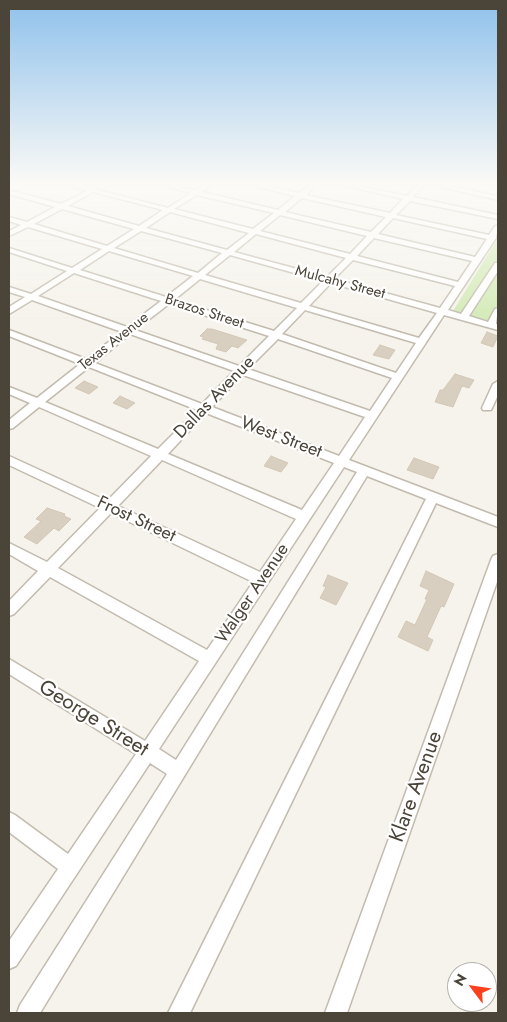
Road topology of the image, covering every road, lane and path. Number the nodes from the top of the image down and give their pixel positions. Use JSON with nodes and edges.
{"nodes":[{"id":1,"x":54,"y":233,"type":"edge"},
{"id":2,"x":132,"y":233,"type":"edge"},
{"id":3,"x":157,"y":233,"type":"edge"},
{"id":4,"x":253,"y":233,"type":"edge"},
{"id":5,"x":257,"y":233,"type":"edge"},
{"id":6,"x":363,"y":233,"type":"edge"},
{"id":7,"x":374,"y":233,"type":"edge"},
{"id":8,"x":495,"y":233,"type":"edge"},
{"id":9,"x":372,"y":235,"type":"junction"},
{"id":10,"x":108,"y":248,"type":"junction"},
{"id":11,"x":9,"y":250,"type":"edge"},
{"id":12,"x":228,"y":252,"type":"junction"},
{"id":13,"x":351,"y":257,"type":"junction"},
{"id":14,"x":477,"y":260,"type":"junction"},
{"id":15,"x":498,"y":265,"type":"edge"},
{"id":16,"x":73,"y":270,"type":"junction"},
{"id":17,"x":199,"y":275,"type":"junction"},
{"id":18,"x":329,"y":280,"type":"junction"},
{"id":19,"x":461,"y":284,"type":"junction"},
{"id":20,"x":9,"y":289,"type":"edge"},
{"id":21,"x":31,"y":297,"type":"junction"},
{"id":22,"x":167,"y":300,"type":"junction"},
{"id":23,"x":304,"y":306,"type":"junction"},
{"id":24,"x":9,"y":311,"type":"edge"},
{"id":25,"x":443,"y":311,"type":"junction"},
{"id":26,"x":498,"y":311,"type":"edge"},
{"id":27,"x":464,"y":317,"type":"junction"},
{"id":28,"x":494,"y":326,"type":"edge"},
{"id":29,"x":128,"y":331,"type":"junction"},
{"id":30,"x":9,"y":333,"type":"edge"},
{"id":31,"x":276,"y":335,"type":"junction"},
{"id":32,"x":422,"y":342,"type":"junction"},
{"id":33,"x":87,"y":363,"type":"junction"},
{"id":34,"x":241,"y":370,"type":"junction"},
{"id":35,"x":399,"y":377,"type":"junction"},
{"id":36,"x":498,"y":384,"type":"edge"},
{"id":37,"x":9,"y":390,"type":"edge"},
{"id":38,"x":38,"y":402,"type":"junction"},
{"id":39,"x":204,"y":408,"type":"junction"},
{"id":40,"x":487,"y":408,"type":"dead end"},
{"id":41,"x":372,"y":416,"type":"junction"},
{"id":42,"x":9,"y":425,"type":"edge"},
{"id":43,"x":159,"y":455,"type":"junction"},
{"id":44,"x":9,"y":460,"type":"edge"},
{"id":45,"x":342,"y":462,"type":"junction"},
{"id":46,"x":365,"y":470,"type":"junction"},
{"id":47,"x":433,"y":497,"type":"junction"},
{"id":48,"x":109,"y":507,"type":"junction"},
{"id":49,"x":305,"y":517,"type":"junction"},
{"id":50,"x":498,"y":522,"type":"edge"},
{"id":51,"x":9,"y":548,"type":"edge"},
{"id":52,"x":498,"y":560,"type":"edge"},
{"id":53,"x":48,"y":570,"type":"junction"},
{"id":54,"x":263,"y":580,"type":"junction"},
{"id":55,"x":9,"y":610,"type":"edge"},
{"id":56,"x":210,"y":659,"type":"junction"},
{"id":57,"x":9,"y":666,"type":"edge"},
{"id":58,"x":147,"y":752,"type":"junction"},
{"id":59,"x":178,"y":771,"type":"junction"},
{"id":60,"x":9,"y":821,"type":"edge"},
{"id":61,"x":70,"y":867,"type":"junction"},
{"id":62,"x":9,"y":959,"type":"edge"},
{"id":63,"x":28,"y":1013,"type":"edge"},
{"id":64,"x":179,"y":1013,"type":"edge"},
{"id":65,"x":336,"y":1013,"type":"edge"}],
"edges":[{"from":1,"to":10,"type":"street"},
{"from":2,"to":10,"type":"street"},
{"from":3,"to":12,"type":"street","name":"Mulcahy Street"},
{"from":4,"to":12,"type":"street","name":"Texas Avenue"},
{"from":5,"to":13,"type":"street"},
{"from":6,"to":9,"type":"street"},
{"from":7,"to":9,"type":"street","name":"Dallas Avenue"},
{"from":8,"to":14,"type":"street","name":"Walger Avenue"},
{"from":9,"to":13,"type":"street","name":"Dallas Avenue"},
{"from":9,"to":14,"type":"street"},
{"from":10,"to":16,"type":"street"},
{"from":10,"to":17,"type":"street"},
{"from":11,"to":16,"type":"street","name":"Brazos Street"},
{"from":12,"to":17,"type":"street","name":"Texas Avenue"},
{"from":12,"to":18,"type":"street","name":"Mulcahy Street"},
{"from":13,"to":18,"type":"street","name":"Dallas Avenue"},
{"from":13,"to":19,"type":"street"},
{"from":14,"to":19,"type":"street","name":"Walger Avenue"},
{"from":15,"to":27,"type":"street"},
{"from":16,"to":21,"type":"street"},
{"from":16,"to":22,"type":"street","name":"Brazos Street"},
{"from":17,"to":22,"type":"street","name":"Texas Avenue"},
{"from":17,"to":23,"type":"street"},
{"from":18,"to":23,"type":"street","name":"Dallas Avenue"},
{"from":18,"to":25,"type":"street","name":"Mulcahy Street"},
{"from":19,"to":25,"type":"street","name":"Walger Avenue"},
{"from":20,"to":21,"type":"street"},
{"from":21,"to":24,"type":"street"},
{"from":21,"to":29,"type":"street"},
{"from":22,"to":29,"type":"street","name":"Texas Avenue"},
{"from":22,"to":31,"type":"street","name":"Brazos Street"},
{"from":23,"to":31,"type":"street","name":"Dallas Avenue"},
{"from":23,"to":32,"type":"street"},
{"from":25,"to":27,"type":"street","name":"Mulcahy Street"},
{"from":25,"to":32,"type":"street","name":"Walger Avenue"},
{"from":26,"to":28,"type":"street"},
{"from":27,"to":28,"type":"street","name":"Mulcahy Street"},
{"from":29,"to":33,"type":"street","name":"Texas Avenue"},
{"from":29,"to":34,"type":"street"},
{"from":30,"to":33,"type":"street","name":"West Street"},
{"from":31,"to":34,"type":"street","name":"Dallas Avenue"},
{"from":31,"to":35,"type":"street","name":"Brazos Street"},
{"from":32,"to":35,"type":"street","name":"Walger Avenue"},
{"from":33,"to":38,"type":"street","name":"Texas Avenue"},
{"from":33,"to":39,"type":"street","name":"West Street"},
{"from":34,"to":39,"type":"street","name":"Dallas Avenue"},
{"from":34,"to":41,"type":"street"},
{"from":35,"to":41,"type":"street","name":"Walger Avenue"},
{"from":36,"to":40,"type":"street"},
{"from":37,"to":38,"type":"street"},
{"from":38,"to":42,"type":"street","name":"Texas Avenue"},
{"from":38,"to":43,"type":"street"},
{"from":39,"to":43,"type":"street","name":"Dallas Avenue"},
{"from":39,"to":45,"type":"street","name":"West Street"},
{"from":41,"to":45,"type":"street","name":"Walger Avenue"},
{"from":43,"to":48,"type":"street","name":"Dallas Avenue"},
{"from":43,"to":49,"type":"street"},
{"from":44,"to":48,"type":"street","name":"Frost Street"},
{"from":45,"to":46,"type":"street","name":"West Street"},
{"from":45,"to":49,"type":"street","name":"Walger Avenue"},
{"from":46,"to":47,"type":"street","name":"West Street"},
{"from":46,"to":59,"type":"street","name":"Walger Avenue"},
{"from":47,"to":50,"type":"street","name":"West Street"},
{"from":47,"to":64,"type":"street"},
{"from":48,"to":53,"type":"street","name":"Dallas Avenue"},
{"from":48,"to":54,"type":"street","name":"Frost Street"},
{"from":49,"to":54,"type":"street","name":"Walger Avenue"},
{"from":51,"to":53,"type":"street"},
{"from":52,"to":65,"type":"street","name":"Klare Avenue"},
{"from":53,"to":55,"type":"street","name":"Dallas Avenue"},
{"from":53,"to":56,"type":"street"},
{"from":54,"to":56,"type":"street","name":"Walger Avenue"},
{"from":56,"to":58,"type":"street","name":"Walger Avenue"},
{"from":57,"to":58,"type":"street","name":"George Street"},
{"from":58,"to":59,"type":"street","name":"George Street"},
{"from":58,"to":61,"type":"street","name":"Walger Avenue"},
{"from":59,"to":63,"type":"street","name":"Walger Avenue"},
{"from":60,"to":61,"type":"street"},
{"from":61,"to":62,"type":"street","name":"Walger Avenue"}]}
